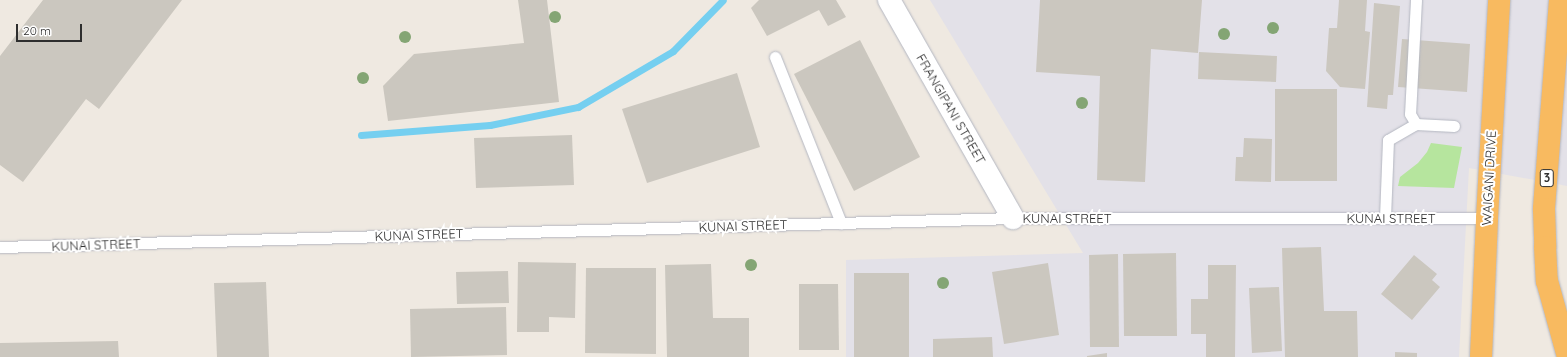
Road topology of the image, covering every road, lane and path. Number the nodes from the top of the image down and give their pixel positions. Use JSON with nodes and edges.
{"nodes":[{"id":1,"x":889,"y":0,"type":"edge"},
{"id":2,"x":1416,"y":0,"type":"edge"},
{"id":3,"x":1499,"y":0,"type":"edge"},
{"id":4,"x":1560,"y":0,"type":"edge"},
{"id":5,"x":774,"y":57,"type":"dead end"},
{"id":6,"x":1416,"y":124,"type":"junction"},
{"id":7,"x":1454,"y":126,"type":"dead end"},
{"id":8,"x":1013,"y":218,"type":"junction"},
{"id":9,"x":1385,"y":218,"type":"junction"},
{"id":10,"x":1487,"y":218,"type":"junction"},
{"id":11,"x":841,"y":223,"type":"junction"},
{"id":12,"x":0,"y":247,"type":"edge"},
{"id":13,"x":1567,"y":353,"type":"edge"},
{"id":14,"x":1481,"y":357,"type":"edge"}],
"edges":[{"from":1,"to":8,"type":"street","name":"FRANGIPANI STREET"},
{"from":2,"to":6,"type":"lane"},
{"from":3,"to":10,"type":"highway","name":"WAIGANI DRIVE"},
{"from":4,"to":13,"type":"highway","number":"3"},
{"from":5,"to":11,"type":"lane"},
{"from":6,"to":7,"type":"lane"},
{"from":6,"to":9,"type":"lane"},
{"from":8,"to":9,"type":"lane","name":"KUNAI STREET"},
{"from":8,"to":11,"type":"lane","name":"KUNAI STREET"},
{"from":9,"to":10,"type":"lane","name":"KUNAI STREET"},
{"from":10,"to":14,"type":"highway","name":"WAIGANI DRIVE"},
{"from":11,"to":12,"type":"lane","name":"KUNAI STREET"}]}
